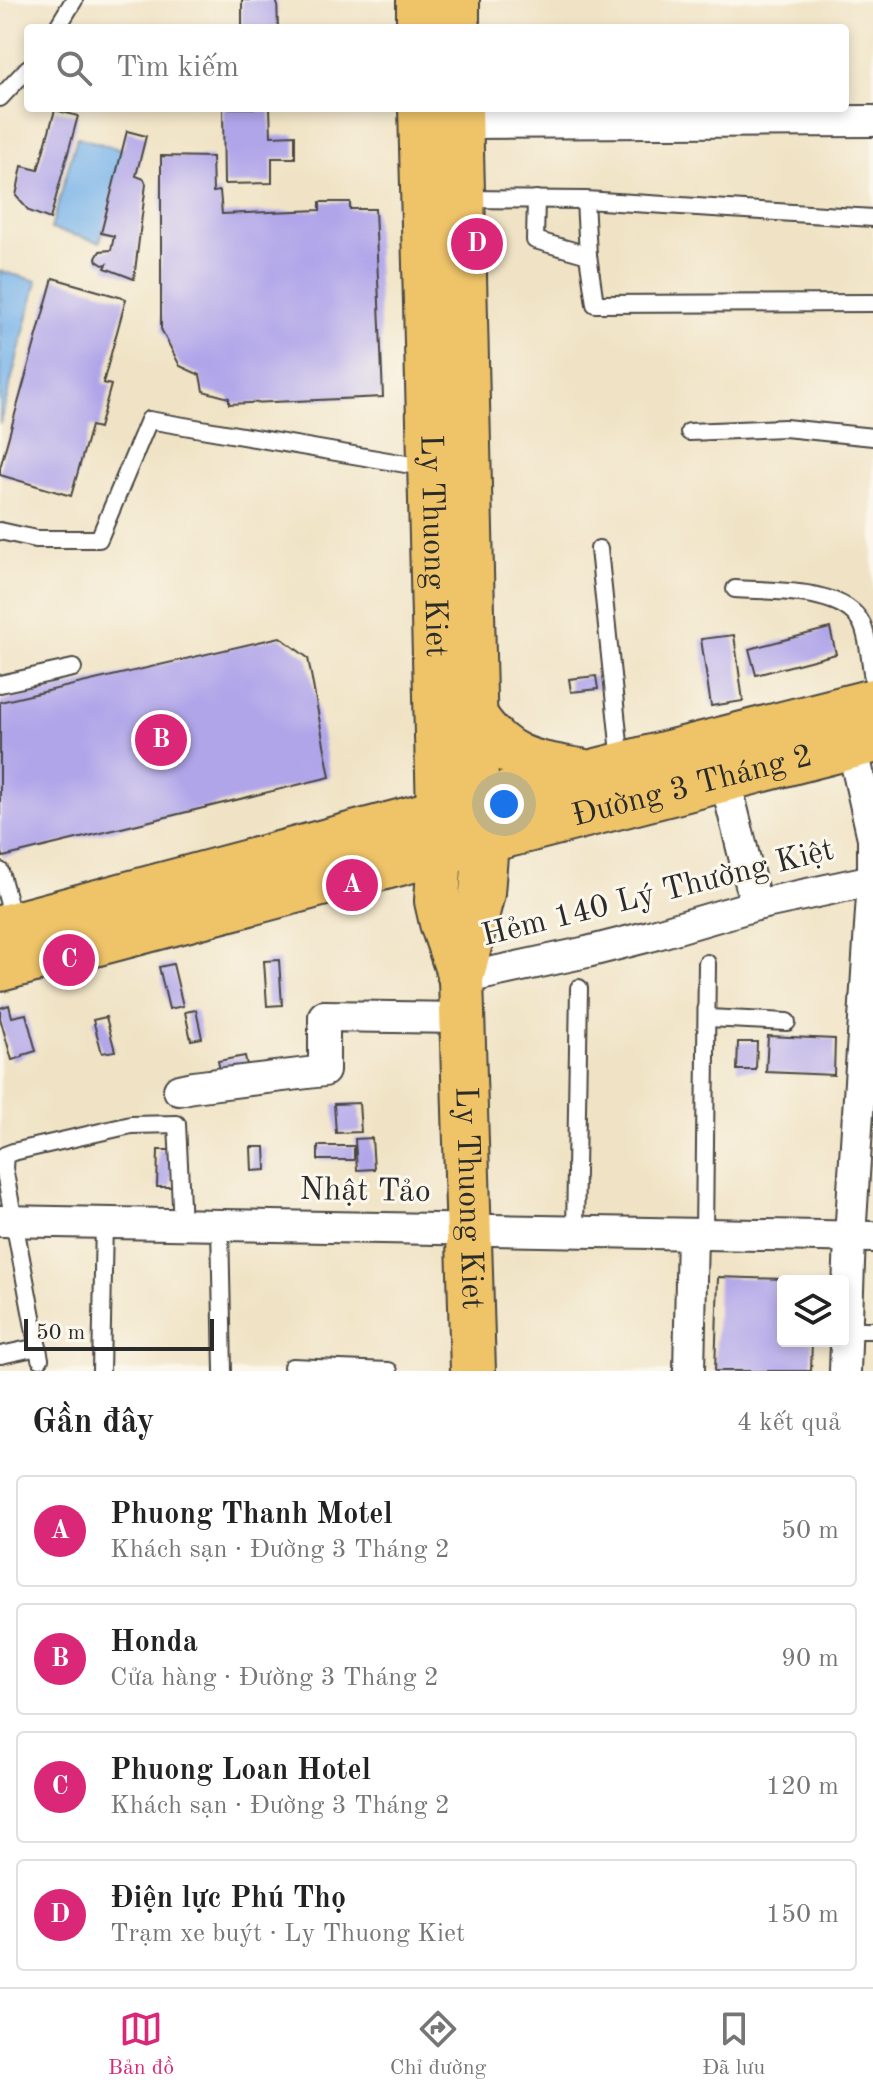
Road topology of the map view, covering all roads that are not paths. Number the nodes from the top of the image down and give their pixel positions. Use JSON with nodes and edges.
{"nodes":[{"id":1,"x":74,"y":0,"type":"edge"},
{"id":2,"x":419,"y":0,"type":"edge"},
{"id":3,"x":457,"y":0,"type":"edge"},
{"id":4,"x":59,"y":24,"type":"edge"},
{"id":5,"x":419,"y":24,"type":"edge"},
{"id":6,"x":457,"y":24,"type":"edge"},
{"id":7,"x":24,"y":72,"type":"edge"},
{"id":8,"x":0,"y":98,"type":"edge"},
{"id":9,"x":447,"y":113,"type":"edge"},
{"id":10,"x":873,"y":121,"type":"edge"},
{"id":11,"x":461,"y":199,"type":"junction"},
{"id":12,"x":536,"y":199,"type":"junction"},
{"id":13,"x":585,"y":200,"type":"junction"},
{"id":14,"x":873,"y":218,"type":"edge"},
{"id":15,"x":588,"y":255,"type":"junction"},
{"id":16,"x":873,"y":303,"type":"edge"},
{"id":17,"x":689,"y":432,"type":"dead end"},
{"id":18,"x":873,"y":437,"type":"edge"},
{"id":19,"x":431,"y":468,"type":"junction"},
{"id":20,"x":0,"y":531,"type":"edge"},
{"id":21,"x":599,"y":549,"type":"dead end"},
{"id":22,"x":735,"y":589,"type":"dead end"},
{"id":23,"x":73,"y":668,"type":"dead end"},
{"id":24,"x":873,"y":679,"type":"edge"},
{"id":25,"x":0,"y":684,"type":"edge"},
{"id":26,"x":873,"y":701,"type":"edge"},
{"id":27,"x":475,"y":716,"type":"junction"},
{"id":28,"x":863,"y":744,"type":"edge"},
{"id":29,"x":438,"y":755,"type":"junction"},
{"id":30,"x":606,"y":768,"type":"junction"},
{"id":31,"x":725,"y":779,"type":"junction"},
{"id":32,"x":484,"y":821,"type":"junction"},
{"id":33,"x":440,"y":832,"type":"junction"},
{"id":34,"x":382,"y":847,"type":"junction"},
{"id":35,"x":873,"y":850,"type":"edge"},
{"id":36,"x":0,"y":871,"type":"edge"},
{"id":37,"x":873,"y":880,"type":"edge"},
{"id":38,"x":756,"y":905,"type":"junction"},
{"id":39,"x":442,"y":923,"type":"junction"},
{"id":40,"x":7,"y":926,"type":"edge"},
{"id":41,"x":871,"y":940,"type":"edge"},
{"id":42,"x":707,"y":963,"type":"dead end"},
{"id":43,"x":0,"y":969,"type":"edge"},
{"id":44,"x":579,"y":988,"type":"dead end"},
{"id":45,"x":462,"y":998,"type":"junction"},
{"id":46,"x":708,"y":1018,"type":"junction"},
{"id":47,"x":787,"y":1022,"type":"dead end"},
{"id":48,"x":868,"y":1028,"type":"edge"},
{"id":49,"x":179,"y":1090,"type":"dead end"},
{"id":50,"x":865,"y":1121,"type":"edge"},
{"id":51,"x":7,"y":1221,"type":"edge"},
{"id":52,"x":104,"y":1223,"type":"junction"},
{"id":53,"x":182,"y":1225,"type":"junction"},
{"id":54,"x":220,"y":1225,"type":"junction"},
{"id":55,"x":469,"y":1230,"type":"junction"},
{"id":56,"x":575,"y":1232,"type":"junction"},
{"id":57,"x":698,"y":1234,"type":"junction"},
{"id":58,"x":862,"y":1237,"type":"edge"},
{"id":59,"x":860,"y":1330,"type":"edge"},
{"id":60,"x":1,"y":1355,"type":"edge"},
{"id":61,"x":292,"y":1367,"type":"dead end"},
{"id":62,"x":101,"y":1371,"type":"edge"},
{"id":63,"x":223,"y":1371,"type":"edge"},
{"id":64,"x":389,"y":1371,"type":"edge"},
{"id":65,"x":473,"y":1371,"type":"edge"},
{"id":66,"x":689,"y":1371,"type":"edge"},
{"id":67,"x":845,"y":1371,"type":"edge"}],
"edges":[{"from":1,"to":4,"type":"lane"},
{"from":2,"to":5,"type":"main road"},
{"from":3,"to":6,"type":"main road"},
{"from":7,"to":8,"type":"lane"},
{"from":9,"to":10,"type":"street"},
{"from":9,"to":11,"type":"main road","name":"Ly Thuong Kiet"},
{"from":9,"to":19,"type":"main road","name":"Ly Thuong Kiet"},
{"from":11,"to":12,"type":"lane"},
{"from":11,"to":27,"type":"main road","name":"Ly Thuong Kiet"},
{"from":12,"to":13,"type":"lane"},
{"from":12,"to":15,"type":"lane"},
{"from":13,"to":14,"type":"lane"},
{"from":13,"to":15,"type":"lane"},
{"from":15,"to":16,"type":"lane"},
{"from":17,"to":18,"type":"lane"},
{"from":19,"to":20,"type":"lane"},
{"from":19,"to":29,"type":"main road","name":"Ly Thuong Kiet"},
{"from":21,"to":30,"type":"lane"},
{"from":22,"to":24,"type":"lane"},
{"from":23,"to":25,"type":"lane"},
{"from":26,"to":30,"type":"main road","name":"Đường 3 Tháng 2"},
{"from":27,"to":30,"type":"main road"},
{"from":27,"to":32,"type":"main road","name":"Ly Thuong Kiet"},
{"from":28,"to":31,"type":"main road","name":"Đường 3 Tháng 2"},
{"from":28,"to":35,"type":"street"},
{"from":29,"to":33,"type":"main road","name":"Ly Thuong Kiet"},
{"from":29,"to":34,"type":"main road"},
{"from":30,"to":32,"type":"main road","name":"Đường 3 Tháng 2"},
{"from":31,"to":32,"type":"main road","name":"Đường 3 Tháng 2"},
{"from":31,"to":38,"type":"street"},
{"from":32,"to":33,"type":"main road","name":"Đường 3 Tháng 2"},
{"from":32,"to":45,"type":"main road","name":"Ly Thuong Kiet"},
{"from":33,"to":34,"type":"main road","name":"Đường 3 Tháng 2"},
{"from":33,"to":39,"type":"main road","name":"Ly Thuong Kiet"},
{"from":34,"to":39,"type":"main road"},
{"from":34,"to":40,"type":"main road","name":"Đường 3 Tháng 2"},
{"from":34,"to":43,"type":"main road","name":"Đường 3 Tháng 2"},
{"from":35,"to":37,"type":"street"},
{"from":36,"to":40,"type":"lane"},
{"from":37,"to":38,"type":"street","name":"Hẻm 140 Lý Thường Kiệt"},
{"from":37,"to":41,"type":"street"},
{"from":38,"to":45,"type":"street","name":"Hẻm 140 Lý Thường Kiệt"},
{"from":39,"to":45,"type":"main road","name":"Ly Thuong Kiet"},
{"from":41,"to":48,"type":"street"},
{"from":42,"to":46,"type":"lane"},
{"from":44,"to":56,"type":"lane"},
{"from":45,"to":49,"type":"street","name":"Hẻm 140 Lý Thường Kiệt"},
{"from":45,"to":55,"type":"main road","name":"Ly Thuong Kiet"},
{"from":46,"to":47,"type":"lane"},
{"from":46,"to":57,"type":"lane"},
{"from":48,"to":50,"type":"street"},
{"from":50,"to":58,"type":"street"},
{"from":51,"to":52,"type":"street","name":"Nhật Tảo"},
{"from":51,"to":53,"type":"lane"},
{"from":51,"to":60,"type":"lane"},
{"from":52,"to":53,"type":"street","name":"Nhật Tảo"},
{"from":52,"to":62,"type":"lane"},
{"from":53,"to":54,"type":"street","name":"Nhật Tảo"},
{"from":54,"to":55,"type":"street","name":"Nhật Tảo"},
{"from":54,"to":63,"type":"lane"},
{"from":55,"to":56,"type":"street","name":"Nhật Tảo"},
{"from":55,"to":65,"type":"main road","name":"Ly Thuong Kiet"},
{"from":56,"to":57,"type":"street","name":"Nhật Tảo"},
{"from":57,"to":58,"type":"street","name":"Nhật Tảo"},
{"from":57,"to":66,"type":"street"},
{"from":58,"to":59,"type":"street"},
{"from":59,"to":67,"type":"street"},
{"from":61,"to":64,"type":"lane"}]}
